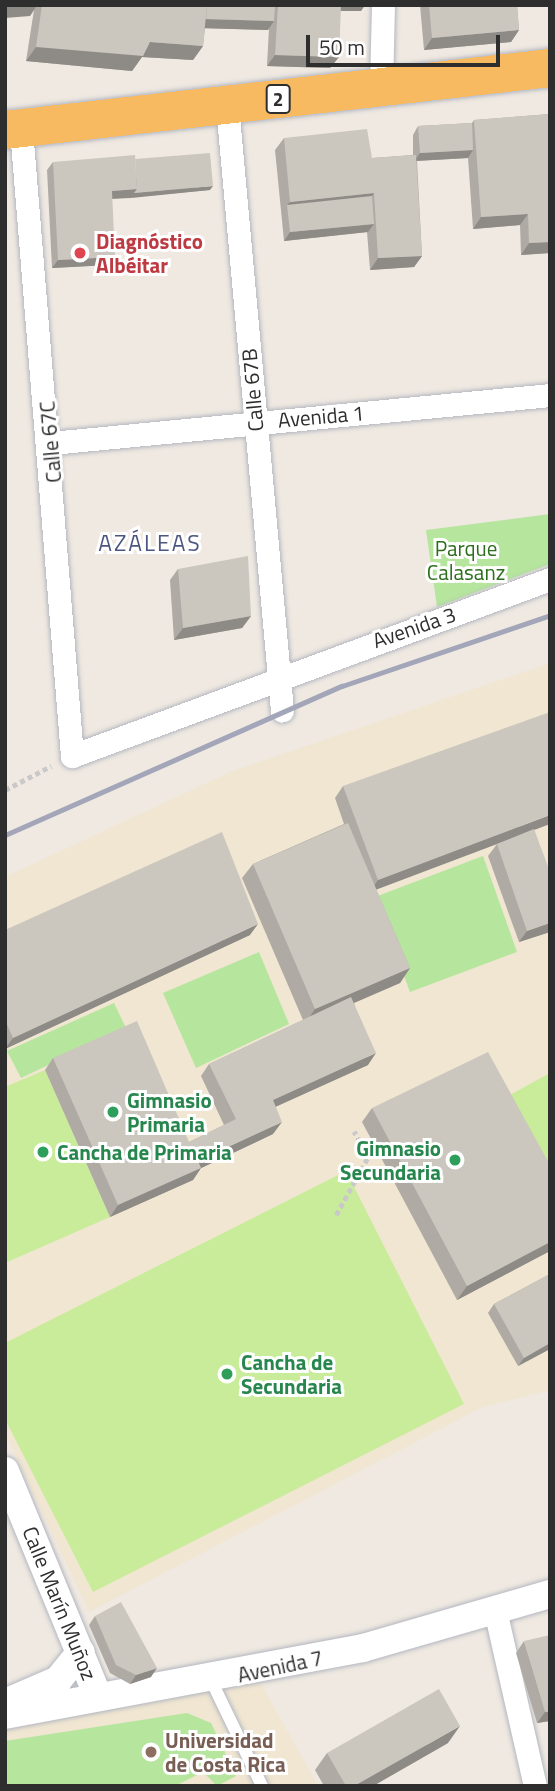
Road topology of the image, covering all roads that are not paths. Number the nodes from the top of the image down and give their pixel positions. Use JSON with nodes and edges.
{"nodes":[{"id":1,"x":383,"y":5,"type":"edge"},
{"id":2,"x":550,"y":68,"type":"edge"},
{"id":3,"x":381,"y":87,"type":"junction"},
{"id":4,"x":227,"y":105,"type":"junction"},
{"id":5,"x":13,"y":129,"type":"edge"},
{"id":6,"x":550,"y":395,"type":"edge"},
{"id":7,"x":254,"y":422,"type":"junction"},
{"id":8,"x":51,"y":443,"type":"junction"},
{"id":9,"x":550,"y":579,"type":"edge"},
{"id":10,"x":277,"y":674,"type":"junction"},
{"id":11,"x":282,"y":711,"type":"dead end"},
{"id":12,"x":72,"y":756,"type":"joint"},
{"id":13,"x":5,"y":1471,"type":"edge"},
{"id":14,"x":550,"y":1594,"type":"edge"},
{"id":15,"x":495,"y":1610,"type":"junction"},
{"id":16,"x":81,"y":1652,"type":"junction"},
{"id":17,"x":211,"y":1680,"type":"junction"},
{"id":18,"x":98,"y":1697,"type":"junction"},
{"id":19,"x":5,"y":1703,"type":"edge"},
{"id":20,"x":5,"y":1715,"type":"edge"},
{"id":21,"x":259,"y":1785,"type":"edge"},
{"id":22,"x":535,"y":1786,"type":"edge"}],
"edges":[{"from":1,"to":3,"type":"street"},
{"from":2,"to":3,"type":"highway","number":"2"},
{"from":3,"to":4,"type":"highway","number":"2"},
{"from":4,"to":5,"type":"highway","number":"2"},
{"from":4,"to":7,"type":"street","name":"Calle 67B"},
{"from":5,"to":8,"type":"street","name":"Calle 67C"},
{"from":6,"to":7,"type":"street","name":"Avenida 1"},
{"from":7,"to":8,"type":"street","name":"Avenida 1"},
{"from":7,"to":10,"type":"street","name":"Calle 67B"},
{"from":8,"to":12,"type":"street","name":"Calle 67C"},
{"from":9,"to":10,"type":"street","name":"Avenida 3"},
{"from":10,"to":11,"type":"street"},
{"from":10,"to":12,"type":"street","name":"Avenida 3"},
{"from":13,"to":16,"type":"street","name":"Calle Marín Muñoz"},
{"from":14,"to":15,"type":"street","name":"Avenida 7"},
{"from":15,"to":17,"type":"street","name":"Avenida 7"},
{"from":15,"to":22,"type":"street"},
{"from":16,"to":18,"type":"street","name":"Calle Marín Muñoz"},
{"from":16,"to":19,"type":"street"},
{"from":17,"to":18,"type":"street","name":"Avenida 7"},
{"from":17,"to":21,"type":"lane"},
{"from":18,"to":20,"type":"street","name":"Avenida 7"}]}
